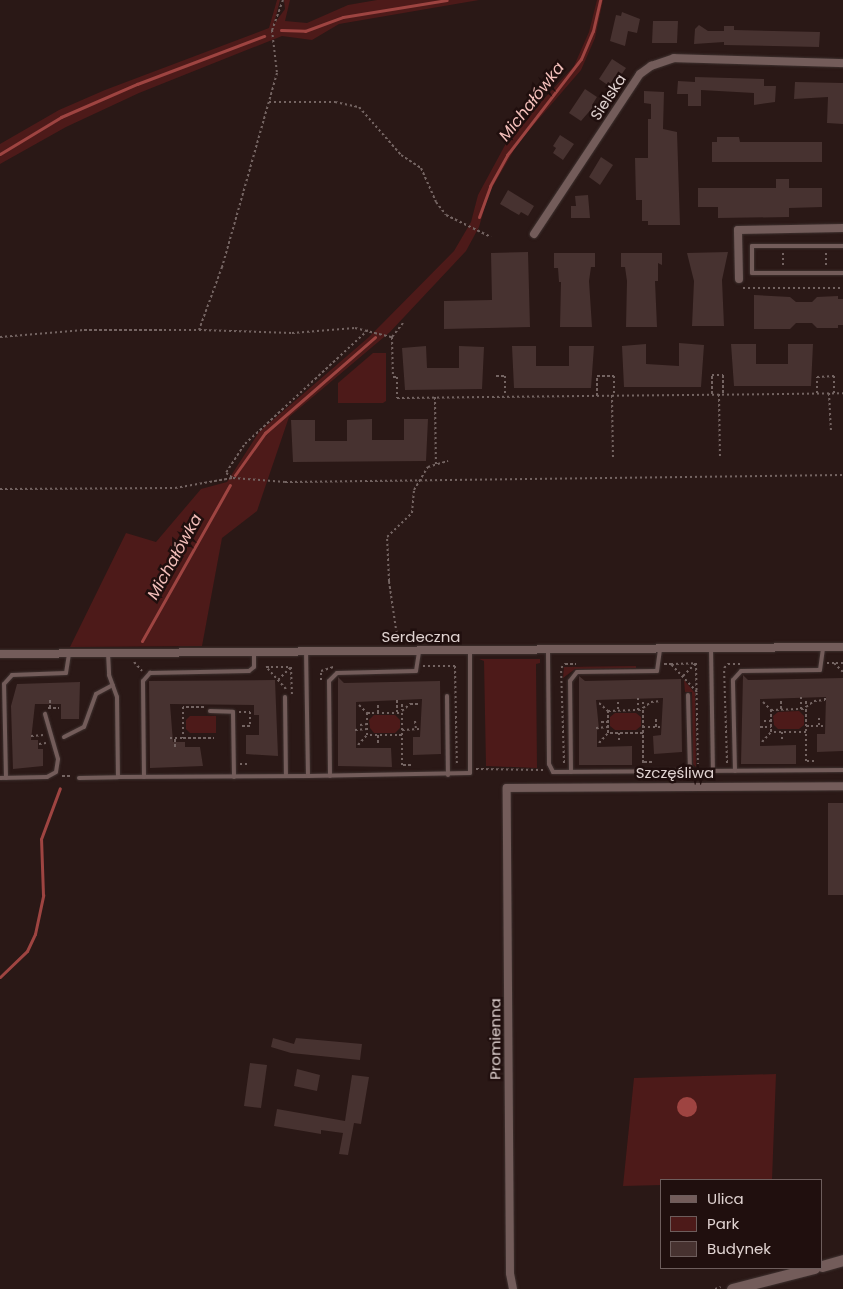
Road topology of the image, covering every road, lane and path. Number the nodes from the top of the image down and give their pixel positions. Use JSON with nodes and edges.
{"nodes":[{"id":1,"x":283,"y":0,"type":"edge"},
{"id":2,"x":843,"y":63,"type":"edge"},
{"id":3,"x":269,"y":102,"type":"junction"},
{"id":4,"x":843,"y":228,"type":"edge"},
{"id":5,"x":534,"y":234,"type":"dead end"},
{"id":6,"x":492,"y":237,"type":"dead end"},
{"id":7,"x":843,"y":246,"type":"edge"},
{"id":8,"x":843,"y":273,"type":"edge"},
{"id":9,"x":740,"y":279,"type":"dead end"},
{"id":10,"x":743,"y":288,"type":"dead end"},
{"id":11,"x":843,"y":288,"type":"edge"},
{"id":12,"x":404,"y":323,"type":"dead end"},
{"id":13,"x":198,"y":330,"type":"junction"},
{"id":14,"x":368,"y":330,"type":"junction"},
{"id":15,"x":0,"y":337,"type":"edge"},
{"id":16,"x":392,"y":337,"type":"junction"},
{"id":17,"x":496,"y":376,"type":"dead end"},
{"id":18,"x":817,"y":393,"type":"junction"},
{"id":19,"x":830,"y":393,"type":"junction"},
{"id":20,"x":834,"y":393,"type":"junction"},
{"id":21,"x":843,"y":393,"type":"edge"},
{"id":22,"x":712,"y":394,"type":"junction"},
{"id":23,"x":719,"y":394,"type":"junction"},
{"id":24,"x":723,"y":394,"type":"junction"},
{"id":25,"x":613,"y":395,"type":"junction"},
{"id":26,"x":505,"y":396,"type":"junction"},
{"id":27,"x":597,"y":396,"type":"junction"},
{"id":28,"x":435,"y":397,"type":"junction"},
{"id":29,"x":831,"y":432,"type":"dead end"},
{"id":30,"x":720,"y":458,"type":"dead end"},
{"id":31,"x":613,"y":459,"type":"dead end"},
{"id":32,"x":448,"y":461,"type":"dead end"},
{"id":33,"x":436,"y":464,"type":"junction"},
{"id":34,"x":843,"y":475,"type":"edge"},
{"id":35,"x":233,"y":478,"type":"junction"},
{"id":36,"x":418,"y":480,"type":"junction"},
{"id":37,"x":0,"y":489,"type":"edge"},
{"id":38,"x":711,"y":648,"type":"junction"},
{"id":39,"x":823,"y":648,"type":"junction"},
{"id":40,"x":843,"y":648,"type":"edge"},
{"id":41,"x":660,"y":649,"type":"junction"},
{"id":42,"x":470,"y":650,"type":"junction"},
{"id":43,"x":548,"y":650,"type":"junction"},
{"id":44,"x":399,"y":651,"type":"junction"},
{"id":45,"x":419,"y":651,"type":"junction"},
{"id":46,"x":254,"y":652,"type":"junction"},
{"id":47,"x":306,"y":652,"type":"junction"},
{"id":48,"x":108,"y":653,"type":"junction"},
{"id":49,"x":0,"y":654,"type":"edge"},
{"id":50,"x":69,"y":654,"type":"junction"},
{"id":51,"x":696,"y":663,"type":"dead end"},
{"id":52,"x":823,"y":663,"type":"junction"},
{"id":53,"x":834,"y":663,"type":"junction"},
{"id":54,"x":843,"y":663,"type":"edge"},
{"id":55,"x":583,"y":664,"type":"dead end"},
{"id":56,"x":660,"y":664,"type":"junction"},
{"id":57,"x":671,"y":664,"type":"dead end"},
{"id":58,"x":746,"y":664,"type":"dead end"},
{"id":59,"x":419,"y":666,"type":"junction"},
{"id":60,"x":291,"y":667,"type":"dead end"},
{"id":61,"x":334,"y":667,"type":"dead end"},
{"id":62,"x":843,"y":672,"type":"edge"},
{"id":63,"x":683,"y":676,"type":"dead end"},
{"id":64,"x":278,"y":680,"type":"dead end"},
{"id":65,"x":321,"y":681,"type":"dead end"},
{"id":66,"x":113,"y":685,"type":"junction"},
{"id":67,"x":688,"y":695,"type":"dead end"},
{"id":68,"x":825,"y":695,"type":"dead end"},
{"id":69,"x":285,"y":696,"type":"dead end"},
{"id":70,"x":447,"y":696,"type":"dead end"},
{"id":71,"x":801,"y":697,"type":"dead end"},
{"id":72,"x":638,"y":698,"type":"dead end"},
{"id":73,"x":50,"y":700,"type":"dead end"},
{"id":74,"x":397,"y":700,"type":"dead end"},
{"id":75,"x":661,"y":701,"type":"dead end"},
{"id":76,"x":781,"y":701,"type":"dead end"},
{"id":77,"x":806,"y":701,"type":"dead end"},
{"id":78,"x":618,"y":702,"type":"dead end"},
{"id":79,"x":643,"y":702,"type":"dead end"},
{"id":80,"x":763,"y":702,"type":"dead end"},
{"id":81,"x":599,"y":703,"type":"dead end"},
{"id":82,"x":402,"y":704,"type":"dead end"},
{"id":83,"x":419,"y":704,"type":"dead end"},
{"id":84,"x":359,"y":705,"type":"dead end"},
{"id":85,"x":378,"y":705,"type":"dead end"},
{"id":86,"x":234,"y":707,"type":"dead end"},
{"id":87,"x":43,"y":708,"type":"dead end"},
{"id":88,"x":50,"y":708,"type":"junction"},
{"id":89,"x":58,"y":708,"type":"dead end"},
{"id":90,"x":806,"y":708,"type":"junction"},
{"id":91,"x":209,"y":709,"type":"joint"},
{"id":92,"x":643,"y":709,"type":"junction"},
{"id":93,"x":801,"y":709,"type":"junction"},
{"id":94,"x":638,"y":710,"type":"junction"},
{"id":95,"x":771,"y":710,"type":"junction"},
{"id":96,"x":781,"y":710,"type":"junction"},
{"id":97,"x":608,"y":711,"type":"junction"},
{"id":98,"x":618,"y":711,"type":"junction"},
{"id":99,"x":402,"y":712,"type":"junction"},
{"id":100,"x":367,"y":713,"type":"junction"},
{"id":101,"x":378,"y":713,"type":"junction"},
{"id":102,"x":397,"y":713,"type":"junction"},
{"id":103,"x":45,"y":714,"type":"dead end"},
{"id":104,"x":819,"y":718,"type":"dead end"},
{"id":105,"x":656,"y":719,"type":"dead end"},
{"id":106,"x":415,"y":720,"type":"dead end"},
{"id":107,"x":764,"y":721,"type":"dead end"},
{"id":108,"x":771,"y":721,"type":"junction"},
{"id":109,"x":601,"y":722,"type":"dead end"},
{"id":110,"x":608,"y":722,"type":"junction"},
{"id":111,"x":367,"y":724,"type":"junction"},
{"id":112,"x":360,"y":725,"type":"dead end"},
{"id":113,"x":238,"y":726,"type":"dead end"},
{"id":114,"x":806,"y":726,"type":"junction"},
{"id":115,"x":819,"y":726,"type":"junction"},
{"id":116,"x":823,"y":726,"type":"dead end"},
{"id":117,"x":608,"y":727,"type":"junction"},
{"id":118,"x":643,"y":727,"type":"junction"},
{"id":119,"x":656,"y":727,"type":"junction"},
{"id":120,"x":660,"y":727,"type":"dead end"},
{"id":121,"x":760,"y":727,"type":"dead end"},
{"id":122,"x":771,"y":727,"type":"junction"},
{"id":123,"x":596,"y":728,"type":"dead end"},
{"id":124,"x":416,"y":729,"type":"junction"},
{"id":125,"x":419,"y":729,"type":"dead end"},
{"id":126,"x":355,"y":730,"type":"dead end"},
{"id":127,"x":367,"y":730,"type":"junction"},
{"id":128,"x":402,"y":730,"type":"junction"},
{"id":129,"x":771,"y":732,"type":"junction"},
{"id":130,"x":782,"y":732,"type":"junction"},
{"id":131,"x":806,"y":732,"type":"junction"},
{"id":132,"x":608,"y":733,"type":"junction"},
{"id":133,"x":619,"y":733,"type":"junction"},
{"id":134,"x":643,"y":733,"type":"junction"},
{"id":135,"x":51,"y":735,"type":"junction"},
{"id":136,"x":368,"y":735,"type":"junction"},
{"id":137,"x":378,"y":735,"type":"junction"},
{"id":138,"x":402,"y":735,"type":"junction"},
{"id":139,"x":31,"y":736,"type":"dead end"},
{"id":140,"x":64,"y":737,"type":"dead end"},
{"id":141,"x":170,"y":738,"type":"dead end"},
{"id":142,"x":175,"y":738,"type":"junction"},
{"id":143,"x":183,"y":738,"type":"junction"},
{"id":144,"x":214,"y":738,"type":"dead end"},
{"id":145,"x":782,"y":741,"type":"dead end"},
{"id":146,"x":619,"y":742,"type":"dead end"},
{"id":147,"x":762,"y":742,"type":"dead end"},
{"id":148,"x":599,"y":743,"type":"dead end"},
{"id":149,"x":358,"y":745,"type":"dead end"},
{"id":150,"x":378,"y":745,"type":"dead end"},
{"id":151,"x":175,"y":747,"type":"dead end"},
{"id":152,"x":806,"y":761,"type":"junction"},
{"id":153,"x":817,"y":761,"type":"dead end"},
{"id":154,"x":562,"y":762,"type":"dead end"},
{"id":155,"x":643,"y":762,"type":"junction"},
{"id":156,"x":654,"y":762,"type":"dead end"},
{"id":157,"x":727,"y":763,"type":"dead end"},
{"id":158,"x":402,"y":765,"type":"junction"},
{"id":159,"x":413,"y":765,"type":"dead end"},
{"id":160,"x":457,"y":768,"type":"dead end"},
{"id":161,"x":472,"y":769,"type":"junction"},
{"id":162,"x":551,"y":770,"type":"junction"},
{"id":163,"x":806,"y":770,"type":"junction"},
{"id":164,"x":843,"y":770,"type":"edge"},
{"id":165,"x":690,"y":771,"type":"junction"},
{"id":166,"x":712,"y":771,"type":"junction"},
{"id":167,"x":735,"y":771,"type":"junction"},
{"id":168,"x":572,"y":772,"type":"junction"},
{"id":169,"x":643,"y":772,"type":"junction"},
{"id":170,"x":402,"y":775,"type":"junction"},
{"id":171,"x":448,"y":775,"type":"junction"},
{"id":172,"x":50,"y":776,"type":"junction"},
{"id":173,"x":234,"y":776,"type":"junction"},
{"id":174,"x":286,"y":776,"type":"junction"},
{"id":175,"x":308,"y":776,"type":"junction"},
{"id":176,"x":330,"y":776,"type":"junction"},
{"id":177,"x":118,"y":777,"type":"junction"},
{"id":178,"x":144,"y":777,"type":"junction"},
{"id":179,"x":0,"y":778,"type":"edge"},
{"id":180,"x":6,"y":778,"type":"junction"},
{"id":181,"x":79,"y":778,"type":"joint"},
{"id":182,"x":843,"y":786,"type":"edge"},
{"id":183,"x":507,"y":788,"type":"joint"},
{"id":184,"x":843,"y":1260,"type":"edge"},
{"id":185,"x":823,"y":1266,"type":"edge"},
{"id":186,"x":810,"y":1269,"type":"edge"},
{"id":187,"x":513,"y":1289,"type":"edge"},
{"id":188,"x":732,"y":1289,"type":"edge"}],
"edges":[{"from":1,"to":3,"type":"path"},
{"from":2,"to":5,"type":"street","name":"Sielska"},
{"from":3,"to":6,"type":"path"},
{"from":3,"to":13,"type":"path"},
{"from":4,"to":9,"type":"street"},
{"from":7,"to":8,"type":"lane"},
{"from":10,"to":11,"type":"path"},
{"from":12,"to":16,"type":"path"},
{"from":13,"to":14,"type":"path"},
{"from":13,"to":15,"type":"path"},
{"from":14,"to":16,"type":"path"},
{"from":14,"to":35,"type":"path"},
{"from":16,"to":28,"type":"path"},
{"from":17,"to":26,"type":"path"},
{"from":18,"to":19,"type":"path"},
{"from":18,"to":20,"type":"path"},
{"from":18,"to":24,"type":"path"},
{"from":19,"to":20,"type":"path"},
{"from":19,"to":29,"type":"path"},
{"from":20,"to":21,"type":"path"},
{"from":22,"to":23,"type":"path"},
{"from":22,"to":24,"type":"path"},
{"from":22,"to":25,"type":"path"},
{"from":23,"to":24,"type":"path"},
{"from":23,"to":30,"type":"path"},
{"from":25,"to":27,"type":"path"},
{"from":25,"to":27,"type":"path"},
{"from":25,"to":31,"type":"path"},
{"from":26,"to":27,"type":"path"},
{"from":26,"to":28,"type":"path"},
{"from":28,"to":33,"type":"path"},
{"from":32,"to":33,"type":"path"},
{"from":33,"to":36,"type":"path"},
{"from":34,"to":36,"type":"path"},
{"from":35,"to":36,"type":"path"},
{"from":35,"to":37,"type":"path"},
{"from":36,"to":44,"type":"path"},
{"from":38,"to":39,"type":"street","name":"Serdeczna"},
{"from":38,"to":41,"type":"street","name":"Serdeczna"},
{"from":38,"to":166,"type":"lane"},
{"from":39,"to":40,"type":"street","name":"Serdeczna"},
{"from":39,"to":52,"type":"lane"},
{"from":41,"to":43,"type":"street","name":"Serdeczna"},
{"from":41,"to":56,"type":"lane"},
{"from":42,"to":43,"type":"street","name":"Serdeczna"},
{"from":42,"to":45,"type":"street","name":"Serdeczna"},
{"from":42,"to":161,"type":"lane"},
{"from":43,"to":162,"type":"lane"},
{"from":44,"to":45,"type":"street","name":"Serdeczna"},
{"from":44,"to":47,"type":"street","name":"Serdeczna"},
{"from":45,"to":59,"type":"lane"},
{"from":46,"to":47,"type":"street","name":"Serdeczna"},
{"from":46,"to":48,"type":"street","name":"Serdeczna"},
{"from":46,"to":178,"type":"lane"},
{"from":47,"to":175,"type":"lane"},
{"from":48,"to":50,"type":"street","name":"Serdeczna"},
{"from":48,"to":66,"type":"lane"},
{"from":49,"to":50,"type":"street","name":"Serdeczna"},
{"from":50,"to":180,"type":"lane"},
{"from":51,"to":63,"type":"path"},
{"from":52,"to":53,"type":"path"},
{"from":52,"to":167,"type":"lane"},
{"from":53,"to":54,"type":"path"},
{"from":53,"to":62,"type":"path"},
{"from":55,"to":154,"type":"path"},
{"from":56,"to":57,"type":"path"},
{"from":56,"to":168,"type":"lane"},
{"from":58,"to":157,"type":"path"},
{"from":59,"to":160,"type":"path"},
{"from":59,"to":176,"type":"lane"},
{"from":60,"to":64,"type":"path"},
{"from":61,"to":65,"type":"path"},
{"from":66,"to":140,"type":"lane"},
{"from":66,"to":177,"type":"lane"},
{"from":67,"to":165,"type":"lane"},
{"from":68,"to":90,"type":"path"},
{"from":69,"to":174,"type":"lane"},
{"from":70,"to":171,"type":"lane"},
{"from":71,"to":93,"type":"path"},
{"from":72,"to":94,"type":"path"},
{"from":73,"to":88,"type":"path"},
{"from":74,"to":102,"type":"path"},
{"from":75,"to":92,"type":"path"},
{"from":76,"to":96,"type":"path"},
{"from":77,"to":90,"type":"path"},
{"from":78,"to":98,"type":"path"},
{"from":79,"to":92,"type":"path"},
{"from":80,"to":95,"type":"path"},
{"from":81,"to":97,"type":"path"},
{"from":82,"to":99,"type":"path"},
{"from":83,"to":99,"type":"path"},
{"from":84,"to":100,"type":"path"},
{"from":85,"to":101,"type":"path"},
{"from":86,"to":113,"type":"path"},
{"from":87,"to":88,"type":"path"},
{"from":88,"to":89,"type":"path"},
{"from":90,"to":93,"type":"path"},
{"from":90,"to":114,"type":"path"},
{"from":91,"to":143,"type":"path"},
{"from":91,"to":173,"type":"lane"},
{"from":92,"to":94,"type":"path"},
{"from":92,"to":118,"type":"path"},
{"from":93,"to":96,"type":"path"},
{"from":94,"to":98,"type":"path"},
{"from":95,"to":96,"type":"path"},
{"from":95,"to":108,"type":"path"},
{"from":97,"to":98,"type":"path"},
{"from":97,"to":110,"type":"path"},
{"from":99,"to":102,"type":"path"},
{"from":99,"to":128,"type":"path"},
{"from":100,"to":101,"type":"path"},
{"from":100,"to":111,"type":"path"},
{"from":101,"to":102,"type":"path"},
{"from":103,"to":135,"type":"lane"},
{"from":104,"to":115,"type":"path"},
{"from":105,"to":119,"type":"path"},
{"from":106,"to":124,"type":"path"},
{"from":107,"to":108,"type":"path"},
{"from":108,"to":122,"type":"path"},
{"from":109,"to":110,"type":"path"},
{"from":110,"to":117,"type":"path"},
{"from":111,"to":112,"type":"path"},
{"from":111,"to":127,"type":"path"},
{"from":114,"to":115,"type":"path"},
{"from":114,"to":131,"type":"path"},
{"from":115,"to":116,"type":"path"},
{"from":117,"to":123,"type":"path"},
{"from":117,"to":132,"type":"path"},
{"from":118,"to":119,"type":"path"},
{"from":118,"to":134,"type":"path"},
{"from":119,"to":120,"type":"path"},
{"from":121,"to":122,"type":"path"},
{"from":122,"to":129,"type":"path"},
{"from":124,"to":125,"type":"path"},
{"from":124,"to":128,"type":"path"},
{"from":126,"to":127,"type":"path"},
{"from":127,"to":136,"type":"path"},
{"from":128,"to":138,"type":"path"},
{"from":129,"to":130,"type":"path"},
{"from":129,"to":147,"type":"path"},
{"from":130,"to":131,"type":"path"},
{"from":130,"to":145,"type":"path"},
{"from":131,"to":152,"type":"path"},
{"from":132,"to":133,"type":"path"},
{"from":132,"to":148,"type":"path"},
{"from":133,"to":134,"type":"path"},
{"from":133,"to":146,"type":"path"},
{"from":134,"to":155,"type":"path"},
{"from":135,"to":139,"type":"path"},
{"from":135,"to":172,"type":"lane"},
{"from":136,"to":137,"type":"path"},
{"from":136,"to":149,"type":"path"},
{"from":137,"to":138,"type":"path"},
{"from":137,"to":150,"type":"path"},
{"from":138,"to":158,"type":"path"},
{"from":141,"to":142,"type":"path"},
{"from":142,"to":143,"type":"path"},
{"from":142,"to":151,"type":"path"},
{"from":143,"to":144,"type":"path"},
{"from":152,"to":153,"type":"path"},
{"from":152,"to":163,"type":"path"},
{"from":155,"to":156,"type":"path"},
{"from":155,"to":169,"type":"path"},
{"from":158,"to":159,"type":"path"},
{"from":158,"to":170,"type":"path"},
{"from":161,"to":162,"type":"path"},
{"from":161,"to":171,"type":"lane"},
{"from":162,"to":168,"type":"lane"},
{"from":163,"to":164,"type":"lane"},
{"from":163,"to":167,"type":"lane"},
{"from":165,"to":166,"type":"lane"},
{"from":165,"to":169,"type":"lane"},
{"from":166,"to":167,"type":"lane"},
{"from":168,"to":169,"type":"lane"},
{"from":170,"to":171,"type":"lane"},
{"from":170,"to":176,"type":"lane"},
{"from":172,"to":180,"type":"lane"},
{"from":172,"to":181,"type":"path"},
{"from":173,"to":174,"type":"lane"},
{"from":173,"to":178,"type":"lane"},
{"from":174,"to":175,"type":"lane"},
{"from":175,"to":176,"type":"lane"},
{"from":177,"to":178,"type":"lane"},
{"from":177,"to":181,"type":"lane"},
{"from":179,"to":180,"type":"lane"},
{"from":182,"to":183,"type":"street","name":"Szczęśliwa"},
{"from":183,"to":187,"type":"street","name":"Promienna"},
{"from":184,"to":185,"type":"street"},
{"from":186,"to":188,"type":"street"}]}
